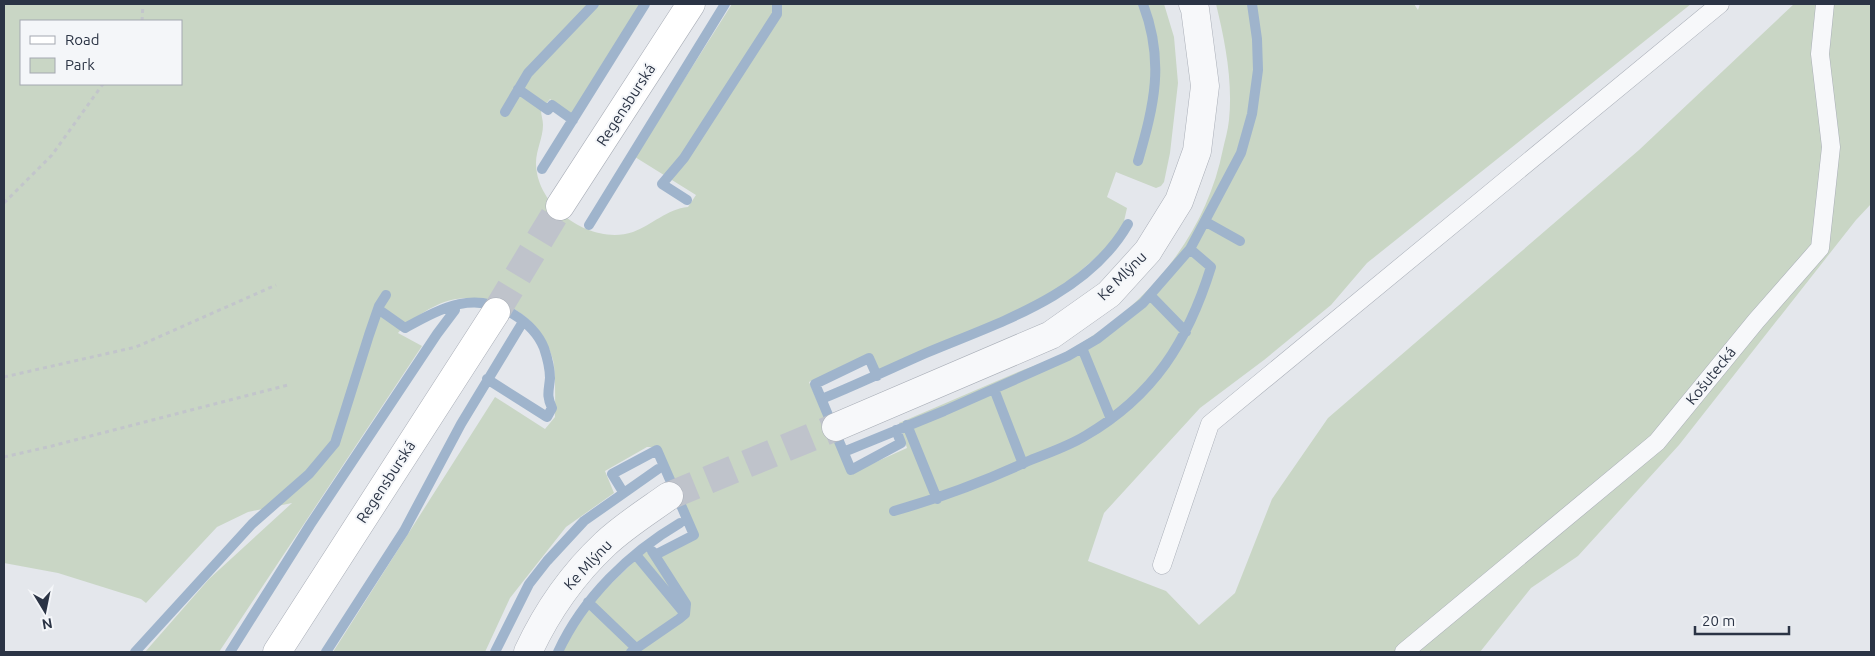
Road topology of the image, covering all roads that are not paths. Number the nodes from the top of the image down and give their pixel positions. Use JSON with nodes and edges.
{"nodes":[{"id":1,"x":691,"y":4,"type":"edge"},
{"id":2,"x":1193,"y":4,"type":"edge"},
{"id":3,"x":1720,"y":4,"type":"edge"},
{"id":4,"x":1825,"y":4,"type":"edge"},
{"id":5,"x":560,"y":206,"type":"tunnel mouth"},
{"id":6,"x":496,"y":312,"type":"tunnel mouth"},
{"id":7,"x":836,"y":427,"type":"tunnel mouth"},
{"id":8,"x":669,"y":496,"type":"tunnel mouth"},
{"id":9,"x":1162,"y":565,"type":"dead end"},
{"id":10,"x":277,"y":652,"type":"edge"},
{"id":11,"x":528,"y":652,"type":"edge"},
{"id":12,"x":1404,"y":652,"type":"edge"}],
"edges":[{"from":1,"to":5,"type":"main road","name":"Regensburská"},
{"from":2,"to":7,"type":"street","name":"Ke Mlýnu"},
{"from":3,"to":9,"type":"lane"},
{"from":4,"to":12,"type":"lane","name":"Košutecká"},
{"from":6,"to":10,"type":"main road","name":"Regensburská"},
{"from":8,"to":11,"type":"street","name":"Ke Mlýnu"}]}
